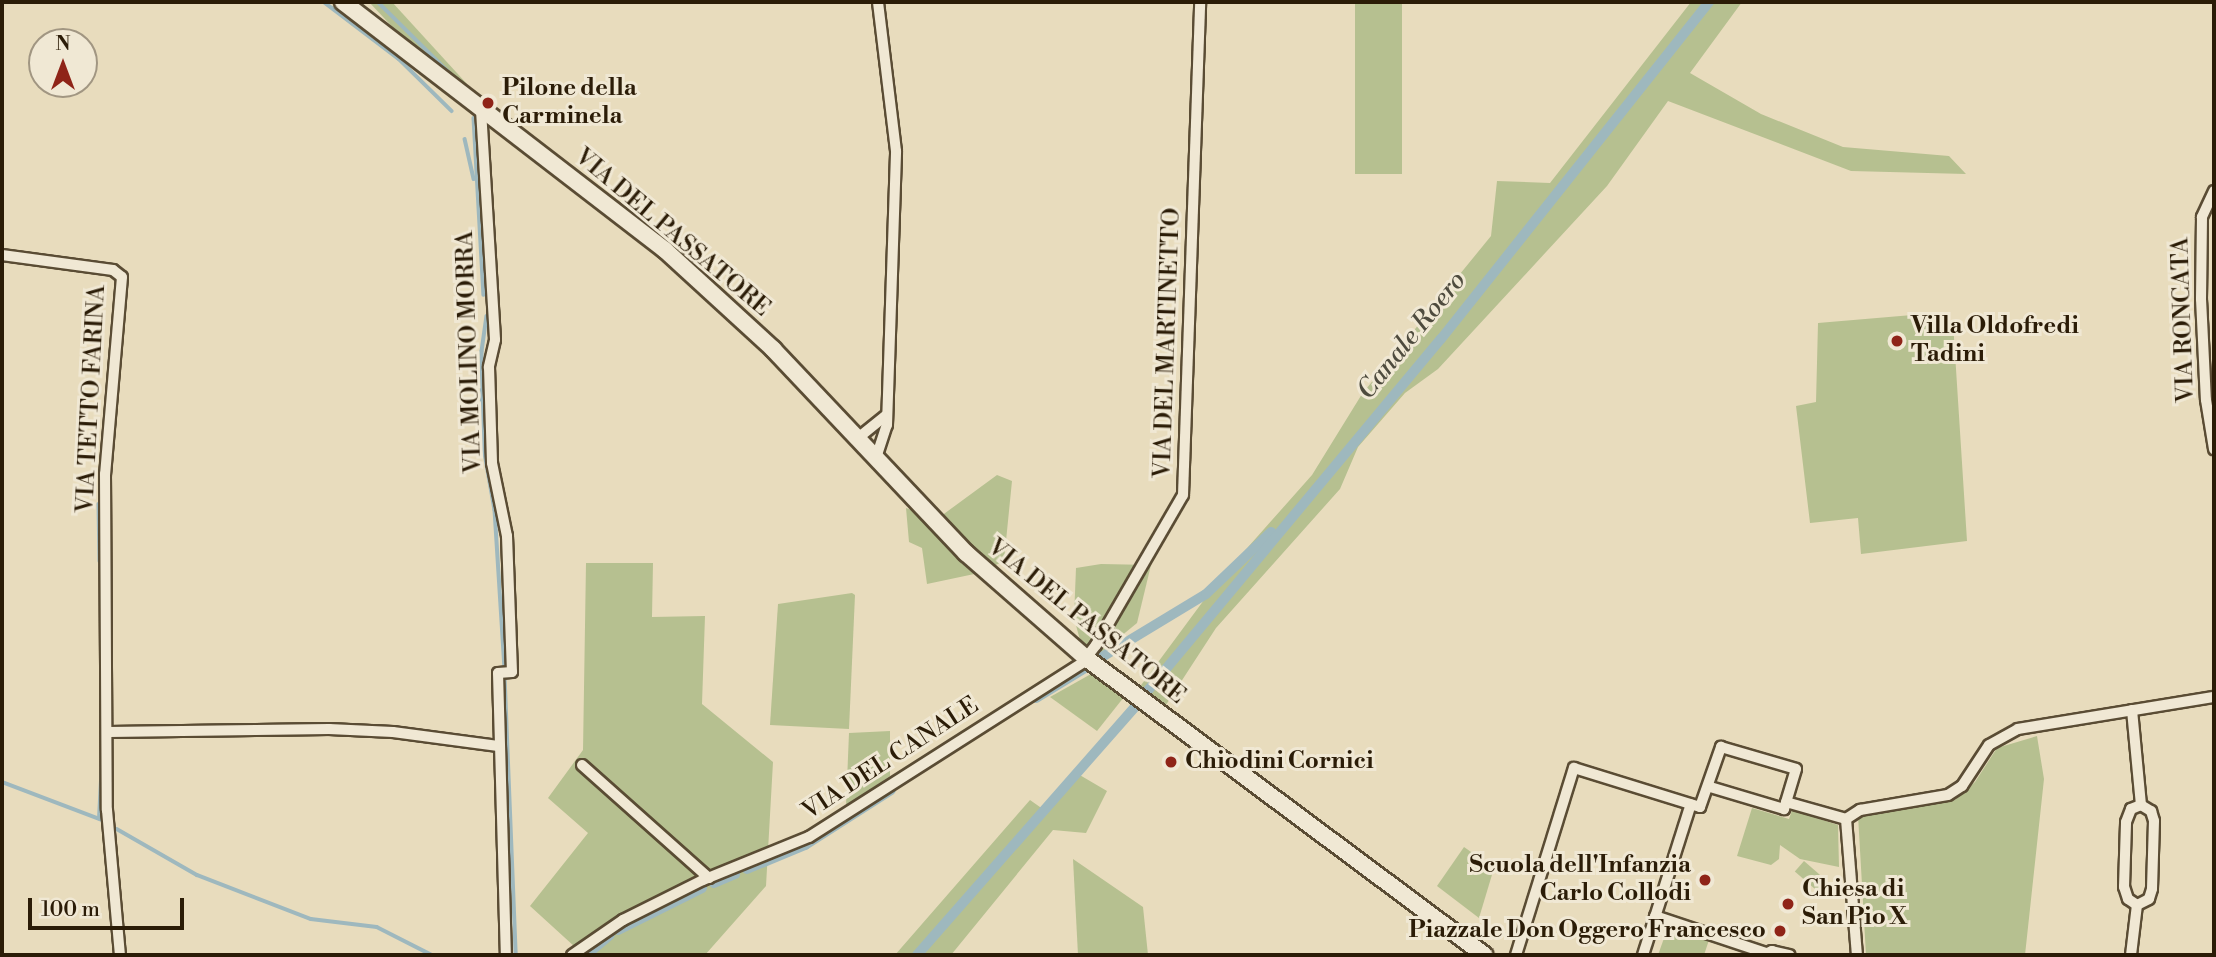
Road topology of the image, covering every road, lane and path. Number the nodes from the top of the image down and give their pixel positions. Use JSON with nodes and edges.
{"nodes":[{"id":1,"x":343,"y":2,"type":"edge"},
{"id":2,"x":878,"y":2,"type":"edge"},
{"id":3,"x":1200,"y":2,"type":"edge"},
{"id":4,"x":358,"y":7,"type":"edge"},
{"id":5,"x":481,"y":110,"type":"junction"},
{"id":6,"x":2214,"y":191,"type":"edge"},
{"id":7,"x":2,"y":255,"type":"edge"},
{"id":8,"x":888,"y":413,"type":"junction"},
{"id":9,"x":858,"y":438,"type":"junction"},
{"id":10,"x":2214,"y":449,"type":"edge"},
{"id":11,"x":876,"y":458,"type":"junction"},
{"id":12,"x":1086,"y":658,"type":"junction"},
{"id":13,"x":2214,"y":697,"type":"edge"},
{"id":14,"x":2133,"y":710,"type":"junction"},
{"id":15,"x":109,"y":732,"type":"junction"},
{"id":16,"x":498,"y":746,"type":"junction"},
{"id":17,"x":582,"y":765,"type":"dead end"},
{"id":18,"x":1710,"y":787,"type":"junction"},
{"id":19,"x":1786,"y":802,"type":"junction"},
{"id":20,"x":1690,"y":804,"type":"junction"},
{"id":21,"x":2141,"y":805,"type":"junction"},
{"id":22,"x":1846,"y":819,"type":"junction"},
{"id":23,"x":709,"y":878,"type":"junction"},
{"id":24,"x":2137,"y":905,"type":"junction"},
{"id":25,"x":1655,"y":916,"type":"junction"},
{"id":26,"x":1764,"y":954,"type":"edge"},
{"id":27,"x":120,"y":955,"type":"edge"},
{"id":28,"x":506,"y":955,"type":"edge"},
{"id":29,"x":572,"y":955,"type":"edge"},
{"id":30,"x":1485,"y":955,"type":"edge"},
{"id":31,"x":1516,"y":955,"type":"edge"},
{"id":32,"x":1643,"y":955,"type":"edge"},
{"id":33,"x":1790,"y":955,"type":"edge"},
{"id":34,"x":1857,"y":955,"type":"edge"},
{"id":35,"x":2131,"y":955,"type":"edge"}],
"edges":[{"from":1,"to":4,"type":"street","name":"VIA DEL PASSATORE"},
{"from":2,"to":8,"type":"street"},
{"from":3,"to":12,"type":"street","name":"VIA DEL MARTINETTO"},
{"from":4,"to":5,"type":"street","name":"VIA DEL PASSATORE"},
{"from":5,"to":9,"type":"street","name":"VIA DEL PASSATORE"},
{"from":5,"to":16,"type":"street","name":"VIA MOLINO MORRA"},
{"from":6,"to":10,"type":"street","name":"VIA RONCATA"},
{"from":7,"to":15,"type":"street","name":"VIA TETTO FARINA"},
{"from":8,"to":9,"type":"street"},
{"from":8,"to":11,"type":"street"},
{"from":9,"to":11,"type":"street","name":"VIA DEL PASSATORE"},
{"from":11,"to":12,"type":"street","name":"VIA DEL PASSATORE"},
{"from":12,"to":23,"type":"street","name":"VIA DEL CANALE"},
{"from":12,"to":30,"type":"street","name":"VIA DEL PASSATORE"},
{"from":13,"to":14,"type":"street"},
{"from":14,"to":21,"type":"street"},
{"from":14,"to":22,"type":"street"},
{"from":15,"to":16,"type":"street"},
{"from":15,"to":27,"type":"street"},
{"from":16,"to":28,"type":"street","name":"VIA MOLINO MORRA"},
{"from":17,"to":23,"type":"street"},
{"from":18,"to":19,"type":"street"},
{"from":18,"to":19,"type":"street"},
{"from":18,"to":20,"type":"street"},
{"from":19,"to":22,"type":"street"},
{"from":20,"to":25,"type":"street"},
{"from":20,"to":31,"type":"street"},
{"from":21,"to":24,"type":"street"},
{"from":21,"to":24,"type":"street"},
{"from":22,"to":34,"type":"street"},
{"from":23,"to":29,"type":"street","name":"VIA DEL CANALE"},
{"from":24,"to":35,"type":"street"},
{"from":25,"to":26,"type":"street"},
{"from":25,"to":32,"type":"street"},
{"from":26,"to":33,"type":"street"}]}
